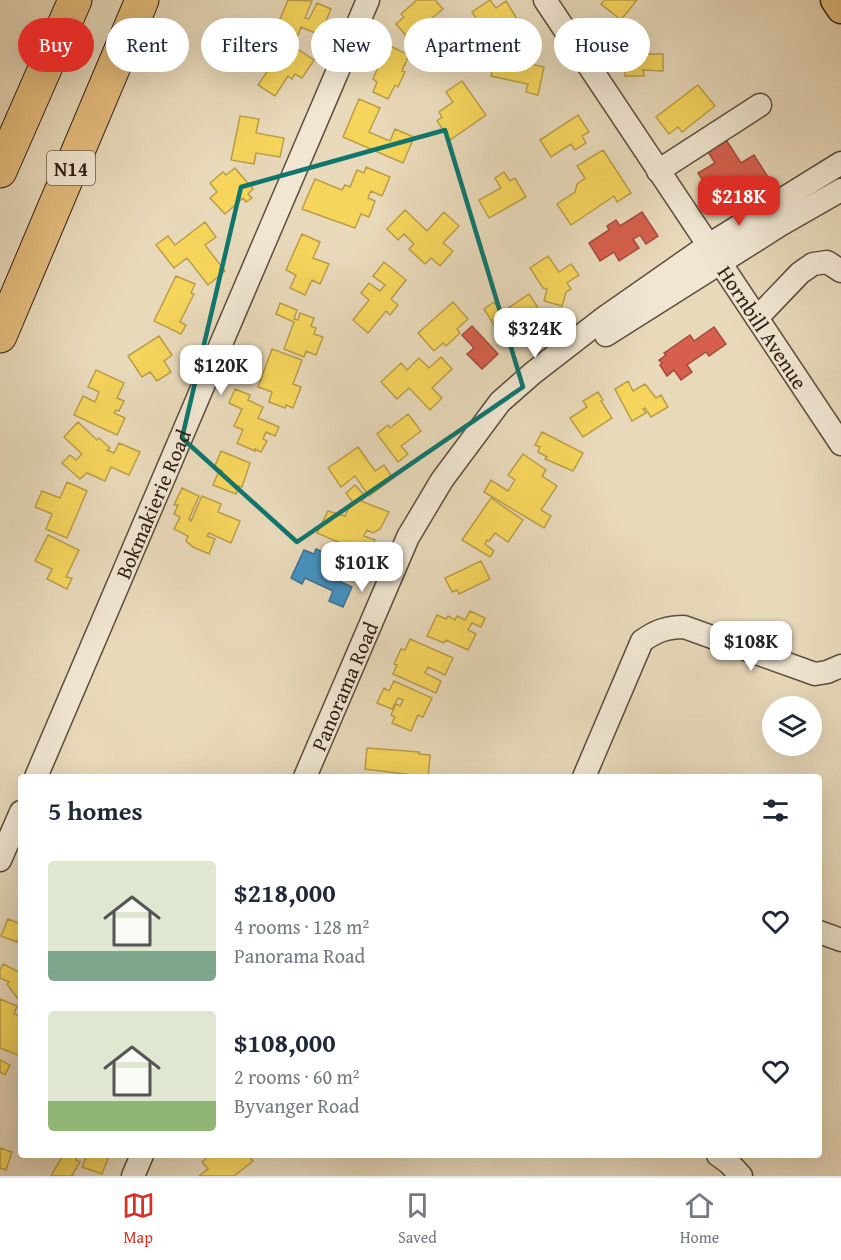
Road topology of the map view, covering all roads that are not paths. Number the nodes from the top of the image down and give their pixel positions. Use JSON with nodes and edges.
{"nodes":[{"id":1,"x":75,"y":0,"type":"edge"},
{"id":2,"x":142,"y":0,"type":"edge"},
{"id":3,"x":368,"y":0,"type":"edge"},
{"id":4,"x":545,"y":0,"type":"edge"},
{"id":5,"x":835,"y":0,"type":"edge"},
{"id":6,"x":841,"y":9,"type":"edge"},
{"id":7,"x":760,"y":105,"type":"dead end"},
{"id":8,"x":841,"y":163,"type":"edge"},
{"id":9,"x":0,"y":171,"type":"edge"},
{"id":10,"x":658,"y":171,"type":"junction"},
{"id":11,"x":841,"y":190,"type":"edge"},
{"id":12,"x":713,"y":255,"type":"junction"},
{"id":13,"x":841,"y":271,"type":"edge"},
{"id":14,"x":757,"y":318,"type":"junction"},
{"id":15,"x":0,"y":336,"type":"edge"},
{"id":16,"x":841,"y":444,"type":"edge"},
{"id":17,"x":841,"y":666,"type":"edge"},
{"id":18,"x":37,"y":774,"type":"edge"},
{"id":19,"x":306,"y":774,"type":"edge"},
{"id":20,"x":585,"y":774,"type":"edge"},
{"id":21,"x":18,"y":819,"type":"edge"},
{"id":22,"x":0,"y":860,"type":"edge"},
{"id":23,"x":822,"y":933,"type":"edge"},
{"id":24,"x":841,"y":940,"type":"edge"},
{"id":25,"x":141,"y":1158,"type":"edge"},
{"id":26,"x":723,"y":1158,"type":"edge"},
{"id":27,"x":133,"y":1176,"type":"edge"},
{"id":28,"x":741,"y":1176,"type":"edge"}],
"edges":[{"from":1,"to":9,"type":"highway"},
{"from":2,"to":15,"type":"highway","number":"N14"},
{"from":3,"to":18,"type":"street","name":"Bokmakierie Road"},
{"from":4,"to":10,"type":"street","name":"Hornbill Avenue"},
{"from":5,"to":6,"type":"main road"},
{"from":7,"to":10,"type":"street"},
{"from":8,"to":12,"type":"street","name":"Panorama Road"},
{"from":10,"to":12,"type":"street","name":"Hornbill Avenue"},
{"from":11,"to":12,"type":"street","name":"Panorama Road"},
{"from":12,"to":14,"type":"street","name":"Hornbill Avenue"},
{"from":12,"to":19,"type":"street","name":"Panorama Road"},
{"from":13,"to":14,"type":"street"},
{"from":14,"to":16,"type":"street","name":"Hornbill Avenue"},
{"from":17,"to":20,"type":"street"},
{"from":21,"to":22,"type":"street"},
{"from":23,"to":24,"type":"street"},
{"from":25,"to":27,"type":"street"},
{"from":26,"to":28,"type":"street"}]}
